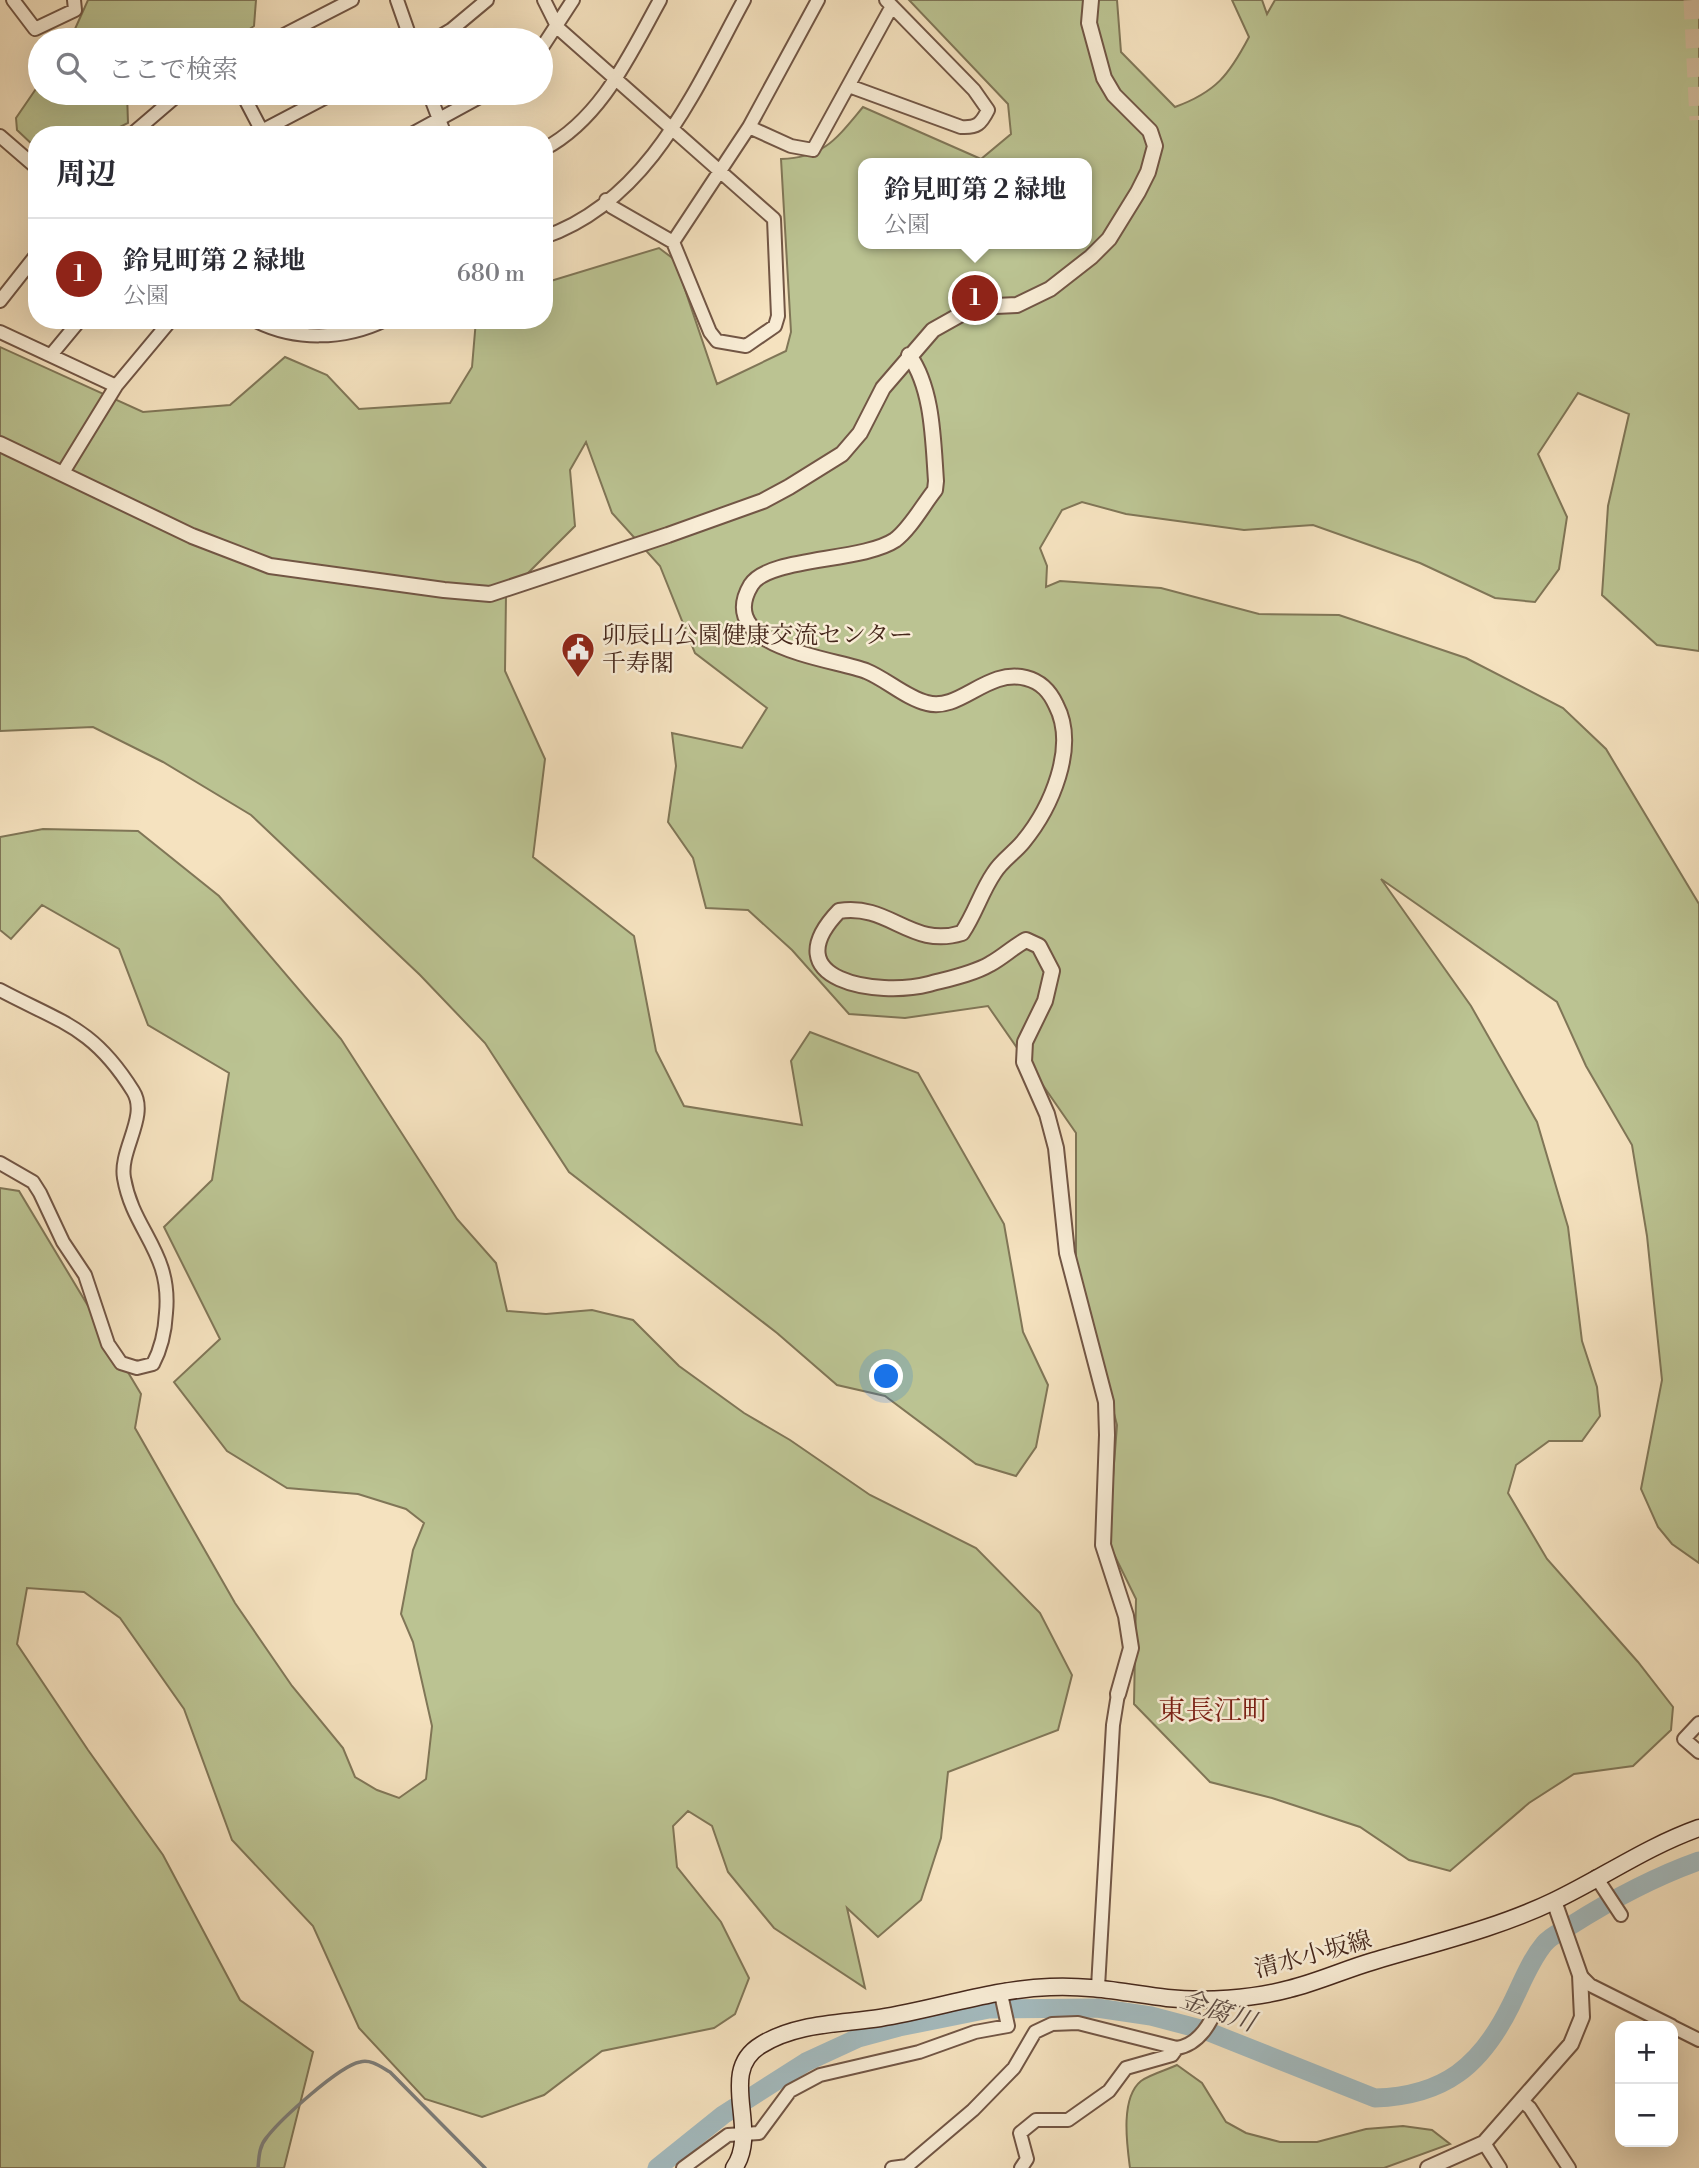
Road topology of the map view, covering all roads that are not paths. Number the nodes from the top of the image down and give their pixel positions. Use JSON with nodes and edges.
{"nodes":[{"id":1,"x":13,"y":0,"type":"edge"},
{"id":2,"x":75,"y":0,"type":"edge"},
{"id":3,"x":352,"y":0,"type":"edge"},
{"id":4,"x":397,"y":0,"type":"edge"},
{"id":5,"x":487,"y":0,"type":"edge"},
{"id":6,"x":544,"y":0,"type":"edge"},
{"id":7,"x":573,"y":0,"type":"edge"},
{"id":8,"x":660,"y":0,"type":"edge"},
{"id":9,"x":744,"y":0,"type":"edge"},
{"id":10,"x":818,"y":0,"type":"edge"},
{"id":11,"x":1091,"y":0,"type":"edge"},
{"id":12,"x":889,"y":3,"type":"edge"},
{"id":13,"x":34,"y":28,"type":"edge"},
{"id":14,"x":37,"y":28,"type":"edge"},
{"id":15,"x":297,"y":28,"type":"edge"},
{"id":16,"x":407,"y":28,"type":"edge"},
{"id":17,"x":454,"y":28,"type":"edge"},
{"id":18,"x":558,"y":28,"type":"junction"},
{"id":19,"x":553,"y":34,"type":"edge"},
{"id":20,"x":616,"y":80,"type":"junction"},
{"id":21,"x":849,"y":86,"type":"junction"},
{"id":22,"x":166,"y":105,"type":"edge"},
{"id":23,"x":247,"y":105,"type":"edge"},
{"id":24,"x":312,"y":105,"type":"edge"},
{"id":25,"x":433,"y":105,"type":"edge"},
{"id":26,"x":466,"y":105,"type":"edge"},
{"id":27,"x":439,"y":120,"type":"junction"},
{"id":28,"x":142,"y":126,"type":"edge"},
{"id":29,"x":257,"y":126,"type":"edge"},
{"id":30,"x":273,"y":126,"type":"edge"},
{"id":31,"x":427,"y":126,"type":"edge"},
{"id":32,"x":441,"y":126,"type":"edge"},
{"id":33,"x":749,"y":127,"type":"junction"},
{"id":34,"x":673,"y":131,"type":"junction"},
{"id":35,"x":0,"y":136,"type":"edge"},
{"id":36,"x":553,"y":142,"type":"edge"},
{"id":37,"x":28,"y":160,"type":"edge"},
{"id":38,"x":722,"y":173,"type":"junction"},
{"id":39,"x":606,"y":200,"type":"junction"},
{"id":40,"x":553,"y":234,"type":"edge"},
{"id":41,"x":673,"y":242,"type":"junction"},
{"id":42,"x":28,"y":265,"type":"edge"},
{"id":43,"x":0,"y":301,"type":"edge"},
{"id":44,"x":72,"y":329,"type":"edge"},
{"id":45,"x":164,"y":329,"type":"edge"},
{"id":46,"x":272,"y":329,"type":"edge"},
{"id":47,"x":359,"y":329,"type":"edge"},
{"id":48,"x":0,"y":332,"type":"edge"},
{"id":49,"x":51,"y":355,"type":"junction"},
{"id":50,"x":909,"y":355,"type":"junction"},
{"id":51,"x":116,"y":386,"type":"junction"},
{"id":52,"x":0,"y":444,"type":"edge"},
{"id":53,"x":62,"y":474,"type":"junction"},
{"id":54,"x":0,"y":990,"type":"edge"},
{"id":55,"x":0,"y":1163,"type":"edge"},
{"id":56,"x":1118,"y":1694,"type":"joint"},
{"id":57,"x":1699,"y":1723,"type":"edge"},
{"id":58,"x":1699,"y":1752,"type":"edge"},
{"id":59,"x":1699,"y":1828,"type":"edge"},
{"id":60,"x":1599,"y":1881,"type":"junction"},
{"id":61,"x":1557,"y":1907,"type":"junction"},
{"id":62,"x":1621,"y":1915,"type":"dead end"},
{"id":63,"x":1578,"y":1968,"type":"junction"},
{"id":64,"x":1098,"y":1987,"type":"junction"},
{"id":65,"x":1004,"y":1992,"type":"junction"},
{"id":66,"x":1222,"y":1998,"type":"junction"},
{"id":67,"x":1662,"y":2021,"type":"edge"},
{"id":68,"x":1678,"y":2029,"type":"edge"},
{"id":69,"x":1699,"y":2040,"type":"edge"},
{"id":70,"x":1181,"y":2048,"type":"junction"},
{"id":71,"x":1522,"y":2101,"type":"junction"},
{"id":72,"x":744,"y":2132,"type":"junction"},
{"id":73,"x":1484,"y":2143,"type":"junction"},
{"id":74,"x":683,"y":2168,"type":"edge"},
{"id":75,"x":734,"y":2168,"type":"edge"},
{"id":76,"x":892,"y":2168,"type":"edge"},
{"id":77,"x":1020,"y":2168,"type":"edge"},
{"id":78,"x":1428,"y":2168,"type":"edge"},
{"id":79,"x":1500,"y":2168,"type":"edge"},
{"id":80,"x":1569,"y":2168,"type":"edge"}],
"edges":[{"from":1,"to":13,"type":"street"},
{"from":2,"to":14,"type":"street"},
{"from":3,"to":15,"type":"street"},
{"from":4,"to":16,"type":"street"},
{"from":5,"to":17,"type":"street"},
{"from":6,"to":18,"type":"street"},
{"from":7,"to":18,"type":"street"},
{"from":8,"to":20,"type":"street"},
{"from":9,"to":34,"type":"street"},
{"from":10,"to":33,"type":"street"},
{"from":11,"to":50,"type":"street"},
{"from":12,"to":21,"type":"street"},
{"from":12,"to":21,"type":"street"},
{"from":18,"to":19,"type":"street"},
{"from":18,"to":20,"type":"street"},
{"from":20,"to":34,"type":"street"},
{"from":20,"to":36,"type":"street"},
{"from":21,"to":33,"type":"street"},
{"from":22,"to":28,"type":"street"},
{"from":23,"to":29,"type":"street"},
{"from":24,"to":30,"type":"street"},
{"from":25,"to":27,"type":"street"},
{"from":26,"to":27,"type":"street"},
{"from":27,"to":31,"type":"street"},
{"from":27,"to":32,"type":"street"},
{"from":33,"to":38,"type":"street"},
{"from":34,"to":38,"type":"street"},
{"from":34,"to":39,"type":"street"},
{"from":35,"to":37,"type":"street"},
{"from":38,"to":41,"type":"street"},
{"from":38,"to":41,"type":"street"},
{"from":39,"to":40,"type":"street"},
{"from":39,"to":41,"type":"street"},
{"from":42,"to":43,"type":"street"},
{"from":44,"to":49,"type":"street"},
{"from":45,"to":51,"type":"street"},
{"from":46,"to":47,"type":"street"},
{"from":48,"to":49,"type":"street"},
{"from":49,"to":51,"type":"street"},
{"from":50,"to":53,"type":"street"},
{"from":50,"to":56,"type":"street"},
{"from":51,"to":53,"type":"street"},
{"from":52,"to":53,"type":"street"},
{"from":54,"to":55,"type":"street"},
{"from":56,"to":64,"type":"street"},
{"from":57,"to":58,"type":"street"},
{"from":59,"to":60,"type":"main road","name":"清水小坂線"},
{"from":60,"to":61,"type":"main road","name":"清水小坂線"},
{"from":60,"to":62,"type":"street"},
{"from":61,"to":63,"type":"street"},
{"from":61,"to":66,"type":"main road","name":"清水小坂線"},
{"from":63,"to":67,"type":"street"},
{"from":63,"to":71,"type":"street"},
{"from":64,"to":65,"type":"main road","name":"清水小坂線"},
{"from":64,"to":66,"type":"main road","name":"清水小坂線"},
{"from":65,"to":72,"type":"street"},
{"from":65,"to":72,"type":"main road","name":"清水小坂線"},
{"from":66,"to":70,"type":"street"},
{"from":68,"to":69,"type":"street"},
{"from":70,"to":76,"type":"street"},
{"from":70,"to":77,"type":"street"},
{"from":71,"to":73,"type":"street"},
{"from":71,"to":80,"type":"street"},
{"from":72,"to":74,"type":"street"},
{"from":72,"to":75,"type":"main road","name":"清水小坂線"},
{"from":73,"to":78,"type":"street"},
{"from":73,"to":79,"type":"street"}]}
